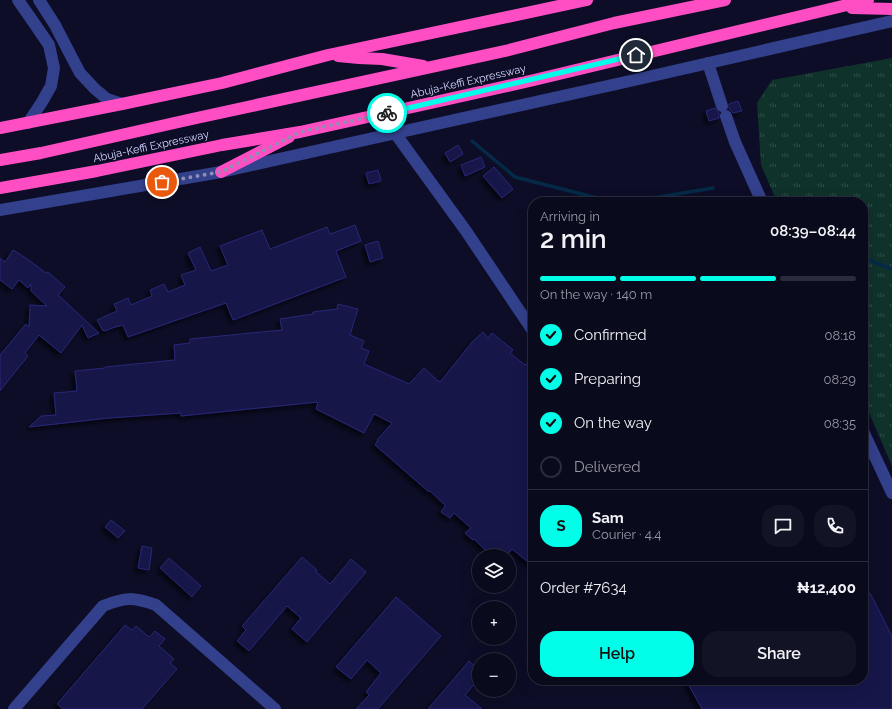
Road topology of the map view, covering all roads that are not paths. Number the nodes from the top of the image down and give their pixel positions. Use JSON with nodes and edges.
{"nodes":[{"id":1,"x":18,"y":0,"type":"edge"},
{"id":2,"x":39,"y":0,"type":"edge"},
{"id":3,"x":587,"y":0,"type":"edge"},
{"id":4,"x":725,"y":0,"type":"edge"},
{"id":5,"x":868,"y":0,"type":"edge"},
{"id":6,"x":837,"y":8,"type":"junction"},
{"id":7,"x":892,"y":9,"type":"edge"},
{"id":8,"x":892,"y":21,"type":"edge"},
{"id":9,"x":328,"y":55,"type":"junction"},
{"id":10,"x":708,"y":63,"type":"junction"},
{"id":11,"x":430,"y":67,"type":"junction"},
{"id":12,"x":122,"y":104,"type":"junction"},
{"id":13,"x":28,"y":123,"type":"junction"},
{"id":14,"x":0,"y":128,"type":"edge"},
{"id":15,"x":300,"y":132,"type":"junction"},
{"id":16,"x":395,"y":133,"type":"junction"},
{"id":17,"x":0,"y":160,"type":"edge"},
{"id":18,"x":221,"y":172,"type":"junction"},
{"id":19,"x":0,"y":188,"type":"edge"},
{"id":20,"x":760,"y":197,"type":"edge"},
{"id":21,"x":0,"y":210,"type":"edge"},
{"id":22,"x":528,"y":324,"type":"edge"},
{"id":23,"x":868,"y":442,"type":"edge"},
{"id":24,"x":892,"y":493,"type":"edge"},
{"id":25,"x":14,"y":709,"type":"edge"},
{"id":26,"x":275,"y":709,"type":"edge"}],
"edges":[{"from":1,"to":13,"type":"street"},
{"from":2,"to":12,"type":"street"},
{"from":3,"to":9,"type":"highway"},
{"from":4,"to":11,"type":"highway","name":"Abuja-Keffi Expressway"},
{"from":5,"to":6,"type":"highway","name":"Abuja-Keffi Expressway"},
{"from":6,"to":7,"type":"highway"},
{"from":6,"to":15,"type":"highway","name":"Abuja-Keffi Expressway"},
{"from":8,"to":10,"type":"street"},
{"from":9,"to":11,"type":"highway"},
{"from":9,"to":12,"type":"highway"},
{"from":10,"to":16,"type":"street"},
{"from":10,"to":20,"type":"street"},
{"from":11,"to":17,"type":"highway","name":"Abuja-Keffi Expressway"},
{"from":12,"to":13,"type":"highway"},
{"from":13,"to":14,"type":"highway"},
{"from":15,"to":18,"type":"highway"},
{"from":15,"to":19,"type":"highway","name":"Abuja-Keffi Expressway"},
{"from":16,"to":18,"type":"street"},
{"from":16,"to":22,"type":"street"},
{"from":18,"to":21,"type":"street"},
{"from":23,"to":24,"type":"street"},
{"from":25,"to":26,"type":"street"}]}
